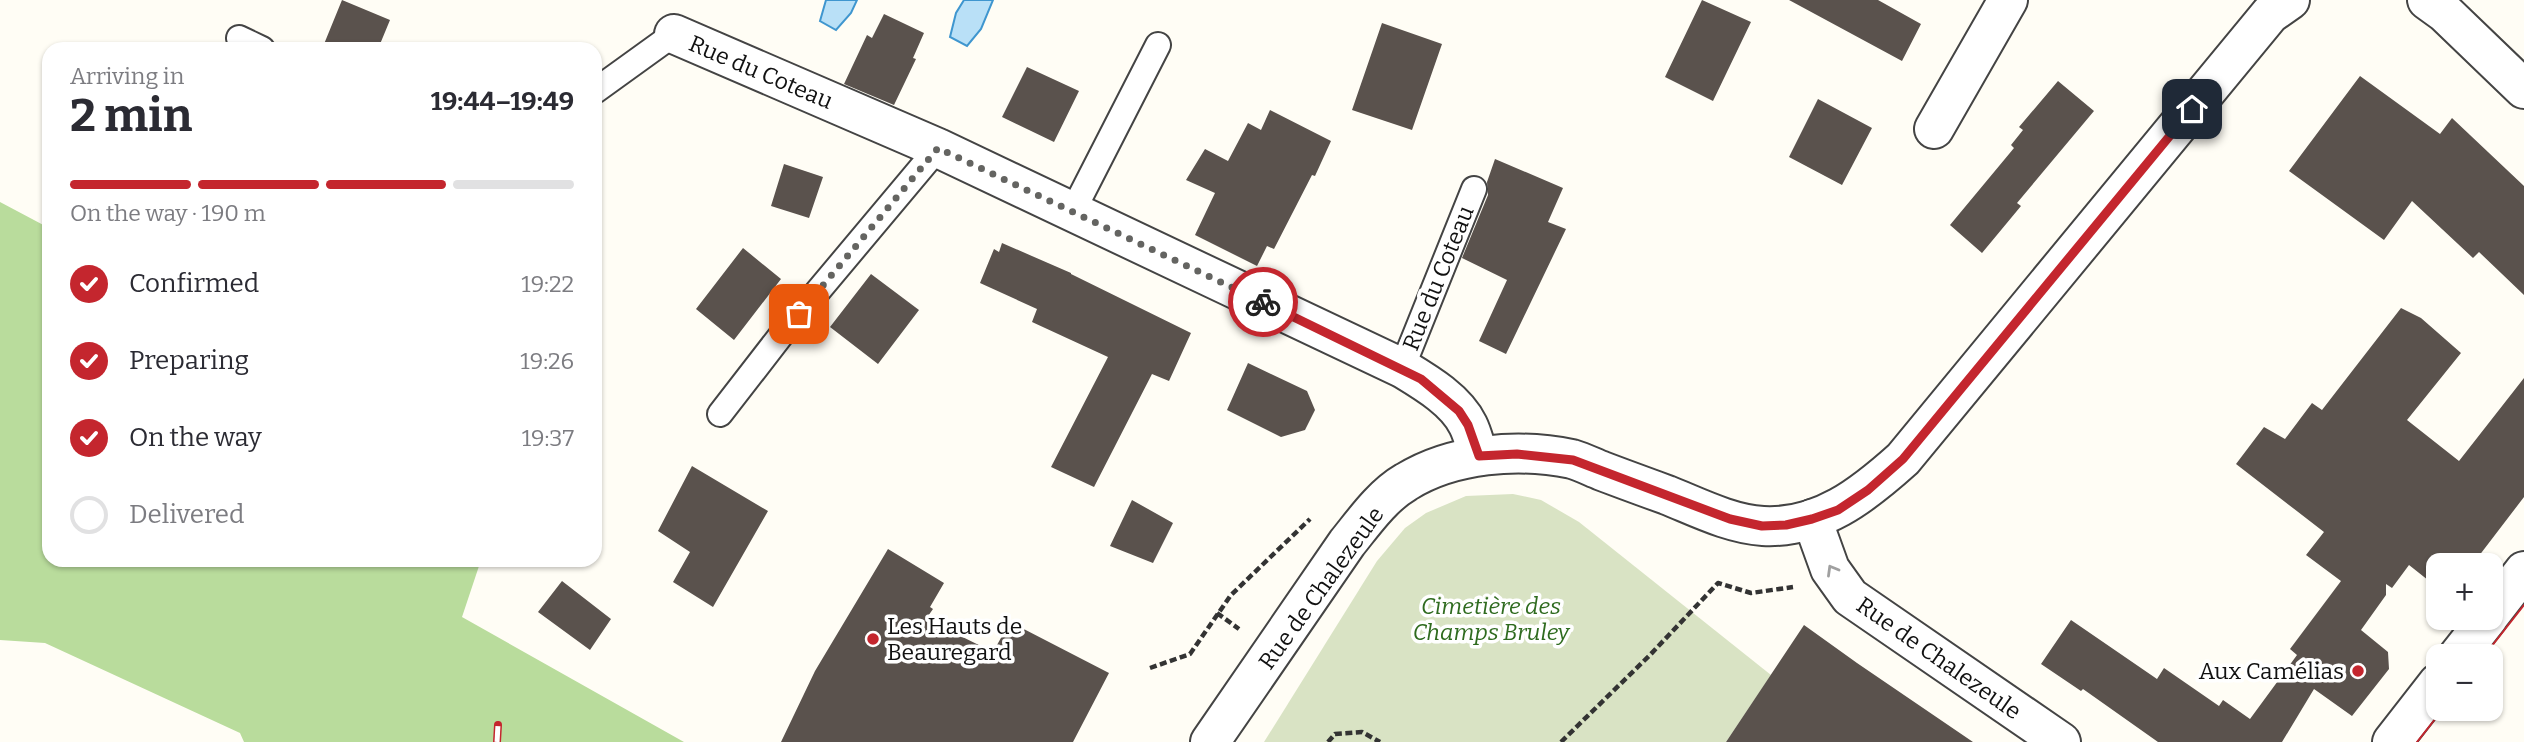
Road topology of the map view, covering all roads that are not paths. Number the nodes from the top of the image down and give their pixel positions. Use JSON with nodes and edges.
{"nodes":[{"id":1,"x":2008,"y":0,"type":"edge"},
{"id":2,"x":2290,"y":0,"type":"edge"},
{"id":3,"x":2427,"y":0,"type":"edge"},
{"id":4,"x":674,"y":34,"type":"joint"},
{"id":5,"x":239,"y":38,"type":"dead end"},
{"id":6,"x":247,"y":42,"type":"edge"},
{"id":7,"x":1158,"y":45,"type":"dead end"},
{"id":8,"x":602,"y":86,"type":"edge"},
{"id":9,"x":2524,"y":89,"type":"edge"},
{"id":10,"x":1934,"y":129,"type":"dead end"},
{"id":11,"x":938,"y":148,"type":"junction"},
{"id":12,"x":1474,"y":189,"type":"dead end"},
{"id":13,"x":1073,"y":211,"type":"junction"},
{"id":14,"x":1402,"y":368,"type":"junction"},
{"id":15,"x":720,"y":414,"type":"dead end"},
{"id":16,"x":1479,"y":456,"type":"junction"},
{"id":17,"x":1812,"y":519,"type":"junction"},
{"id":18,"x":2524,"y":571,"type":"edge"},
{"id":19,"x":2503,"y":598,"type":"edge"},
{"id":20,"x":2478,"y":630,"type":"edge"},
{"id":21,"x":2467,"y":644,"type":"edge"},
{"id":22,"x":2426,"y":698,"type":"edge"},
{"id":23,"x":1210,"y":742,"type":"edge"},
{"id":24,"x":2061,"y":742,"type":"edge"},
{"id":25,"x":2392,"y":742,"type":"edge"}],
"edges":[{"from":1,"to":10,"type":"street"},
{"from":2,"to":17,"type":"street"},
{"from":3,"to":9,"type":"street"},
{"from":4,"to":8,"type":"lane","name":"Rue du Coteau"},
{"from":4,"to":11,"type":"street","name":"Rue du Coteau"},
{"from":5,"to":6,"type":"lane"},
{"from":7,"to":13,"type":"lane"},
{"from":11,"to":13,"type":"street","name":"Rue du Coteau"},
{"from":11,"to":15,"type":"lane"},
{"from":12,"to":14,"type":"lane","name":"Rue du Coteau"},
{"from":13,"to":14,"type":"street","name":"Rue du Coteau"},
{"from":14,"to":16,"type":"street","name":"Rue du Coteau"},
{"from":16,"to":17,"type":"street","name":"Rue de Chalezeule"},
{"from":16,"to":23,"type":"street","name":"Rue de Chalezeule"},
{"from":24,"to":17,"type":"street","name":"Rue de Chalezeule","one_way":true},
{"from":18,"to":19,"type":"street"},
{"from":20,"to":21,"type":"street"},
{"from":22,"to":25,"type":"street"}]}
